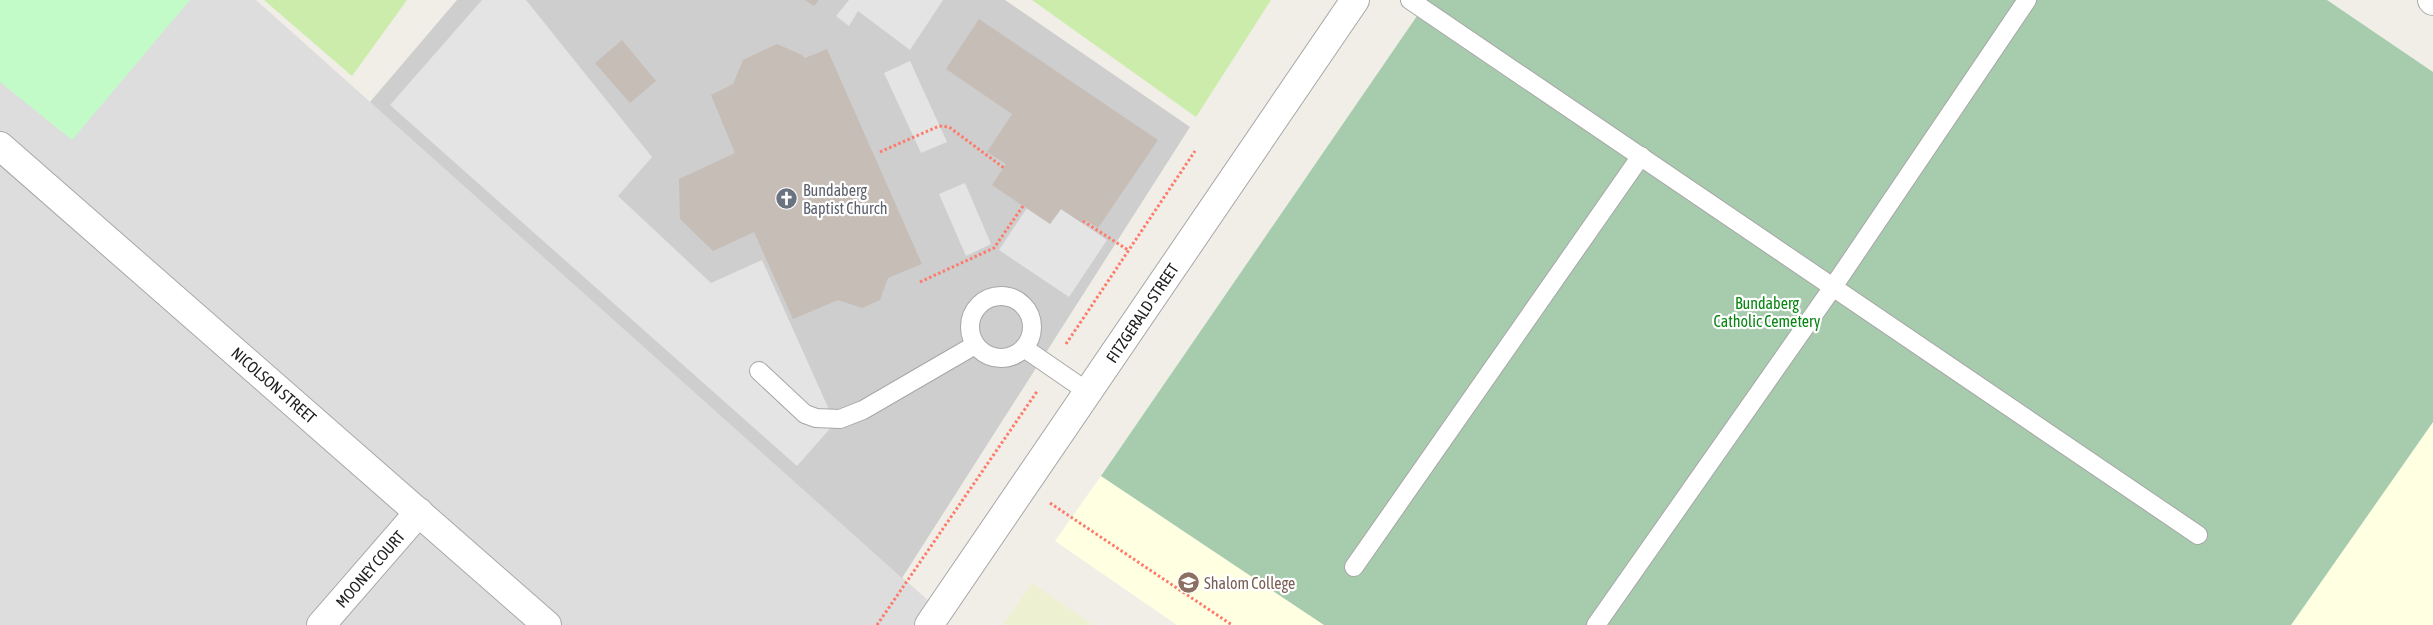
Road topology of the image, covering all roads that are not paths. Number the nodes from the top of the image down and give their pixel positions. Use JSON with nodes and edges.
{"nodes":[{"id":1,"x":1355,"y":0,"type":"edge"},
{"id":2,"x":1410,"y":0,"type":"edge"},
{"id":3,"x":2027,"y":0,"type":"edge"},
{"id":4,"x":0,"y":146,"type":"edge"},
{"id":5,"x":1641,"y":156,"type":"junction"},
{"id":6,"x":1833,"y":287,"type":"junction"},
{"id":7,"x":975,"y":345,"type":"junction"},
{"id":8,"x":1024,"y":348,"type":"junction"},
{"id":9,"x":759,"y":371,"type":"dead end"},
{"id":10,"x":1088,"y":392,"type":"junction"},
{"id":11,"x":419,"y":512,"type":"junction"},
{"id":12,"x":2198,"y":535,"type":"dead end"},
{"id":13,"x":1354,"y":567,"type":"dead end"},
{"id":14,"x":321,"y":625,"type":"edge"},
{"id":15,"x":547,"y":625,"type":"edge"},
{"id":16,"x":929,"y":625,"type":"edge"},
{"id":17,"x":1596,"y":625,"type":"edge"}],
"edges":[{"from":1,"to":10,"type":"street","name":"FITZGERALD STREET"},
{"from":2,"to":5,"type":"lane"},
{"from":3,"to":6,"type":"lane"},
{"from":4,"to":11,"type":"street","name":"NICOLSON STREET"},
{"from":5,"to":6,"type":"lane"},
{"from":5,"to":13,"type":"lane"},
{"from":6,"to":12,"type":"lane"},
{"from":6,"to":17,"type":"lane"},
{"from":7,"to":8,"type":"lane"},
{"from":7,"to":8,"type":"lane"},
{"from":7,"to":9,"type":"lane"},
{"from":8,"to":10,"type":"lane"},
{"from":10,"to":16,"type":"street","name":"FITZGERALD STREET"},
{"from":11,"to":14,"type":"street","name":"MOONEY COURT"},
{"from":11,"to":15,"type":"street","name":"NICOLSON STREET"}]}
